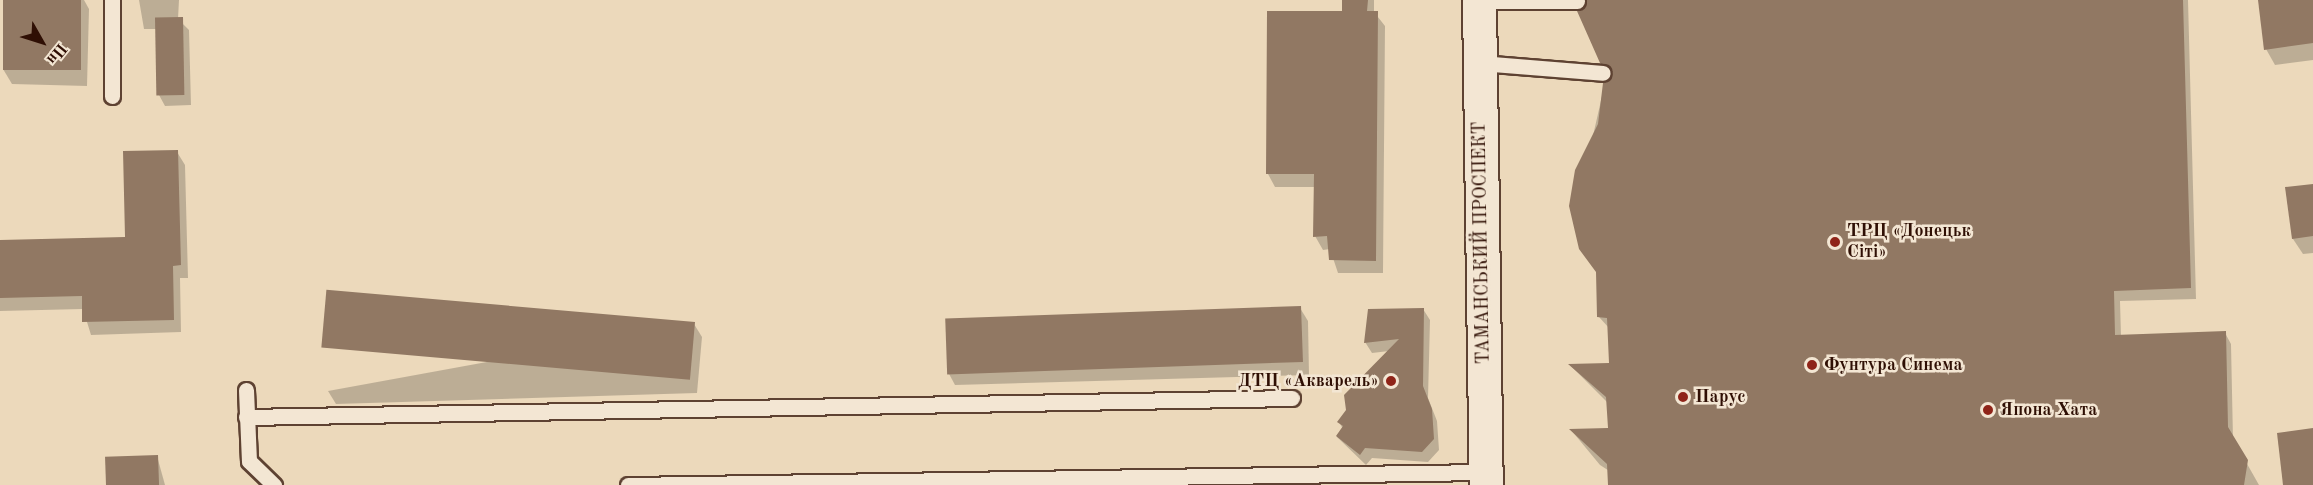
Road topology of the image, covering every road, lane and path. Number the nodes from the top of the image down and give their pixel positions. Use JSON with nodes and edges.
{"nodes":[{"id":1,"x":112,"y":0,"type":"edge"},
{"id":2,"x":1479,"y":1,"type":"edge"},
{"id":3,"x":1577,"y":1,"type":"edge"},
{"id":4,"x":1480,"y":63,"type":"junction"},
{"id":5,"x":1603,"y":73,"type":"dead end"},
{"id":6,"x":112,"y":96,"type":"dead end"},
{"id":7,"x":246,"y":390,"type":"dead end"},
{"id":8,"x":1292,"y":398,"type":"dead end"},
{"id":9,"x":246,"y":417,"type":"junction"},
{"id":10,"x":1486,"y":478,"type":"edge"},
{"id":11,"x":1112,"y":480,"type":"edge"},
{"id":12,"x":274,"y":485,"type":"edge"},
{"id":13,"x":628,"y":485,"type":"edge"}],
"edges":[{"from":1,"to":6,"type":"lane"},
{"from":2,"to":3,"type":"lane"},
{"from":2,"to":4,"type":"street","name":"ТАМАНСЬКИЙ ПРОСПЕКТ"},
{"from":4,"to":5,"type":"lane"},
{"from":4,"to":10,"type":"street","name":"ТАМАНСЬКИЙ ПРОСПЕКТ"},
{"from":7,"to":9,"type":"lane"},
{"from":8,"to":9,"type":"lane"},
{"from":9,"to":12,"type":"lane"},
{"from":10,"to":11,"type":"lane"},
{"from":11,"to":13,"type":"lane"}]}
